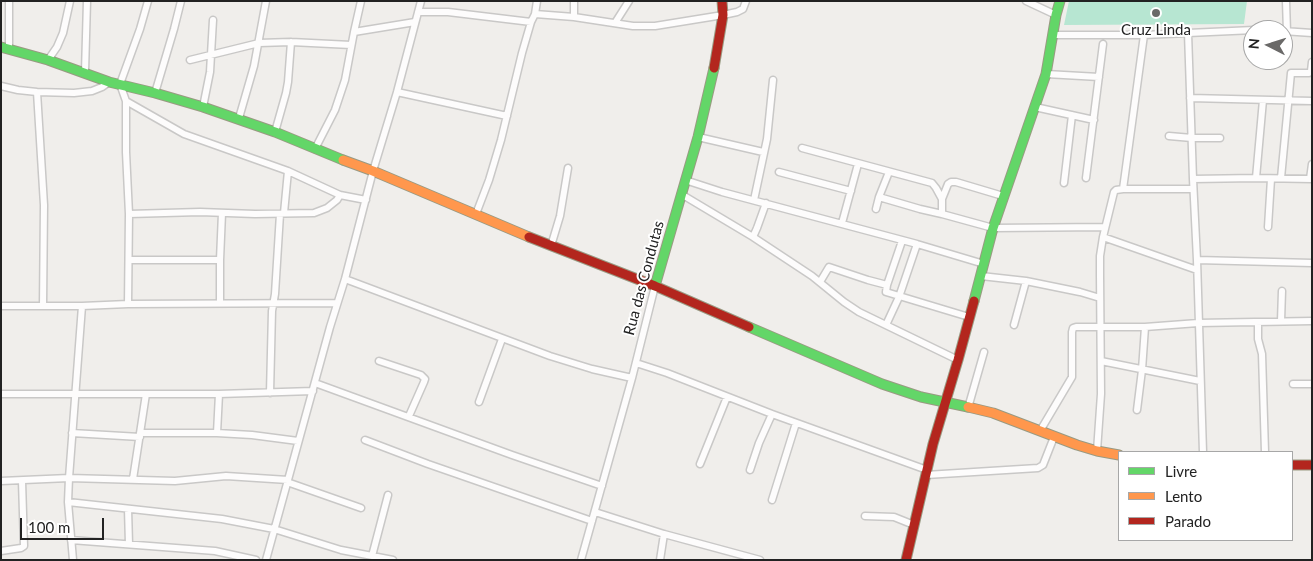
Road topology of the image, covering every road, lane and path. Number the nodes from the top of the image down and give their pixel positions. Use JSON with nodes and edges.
{"nodes":[{"id":1,"x":9,"y":1,"type":"edge"},
{"id":2,"x":70,"y":1,"type":"edge"},
{"id":3,"x":87,"y":1,"type":"edge"},
{"id":4,"x":148,"y":1,"type":"edge"},
{"id":5,"x":181,"y":1,"type":"edge"},
{"id":6,"x":266,"y":1,"type":"edge"},
{"id":7,"x":361,"y":1,"type":"edge"},
{"id":8,"x":421,"y":1,"type":"edge"},
{"id":9,"x":537,"y":1,"type":"edge"},
{"id":10,"x":574,"y":1,"type":"edge"},
{"id":11,"x":629,"y":1,"type":"edge"},
{"id":12,"x":722,"y":1,"type":"edge"},
{"id":13,"x":746,"y":1,"type":"edge"},
{"id":14,"x":1026,"y":1,"type":"edge"},
{"id":15,"x":1060,"y":1,"type":"edge"},
{"id":16,"x":1286,"y":1,"type":"edge"},
{"id":17,"x":418,"y":12,"type":"junction"},
{"id":18,"x":535,"y":14,"type":"junction"},
{"id":19,"x":722,"y":15,"type":"junction"},
{"id":20,"x":1056,"y":15,"type":"junction"},
{"id":21,"x":574,"y":17,"type":"junction"},
{"id":22,"x":213,"y":20,"type":"dead end"},
{"id":23,"x":1285,"y":20,"type":"edge"},
{"id":24,"x":415,"y":22,"type":"junction"},
{"id":25,"x":531,"y":22,"type":"junction"},
{"id":26,"x":615,"y":23,"type":"junction"},
{"id":27,"x":1243,"y":30,"type":"edge"},
{"id":28,"x":354,"y":32,"type":"junction"},
{"id":29,"x":1293,"y":32,"type":"edge"},
{"id":30,"x":1188,"y":33,"type":"junction"},
{"id":31,"x":1312,"y":33,"type":"edge"},
{"id":32,"x":1053,"y":35,"type":"junction"},
{"id":33,"x":1144,"y":35,"type":"junction"},
{"id":34,"x":291,"y":42,"type":"junction"},
{"id":35,"x":259,"y":43,"type":"junction"},
{"id":36,"x":1103,"y":44,"type":"dead end"},
{"id":37,"x":351,"y":45,"type":"junction"},
{"id":38,"x":5,"y":48,"type":"edge"},
{"id":39,"x":211,"y":55,"type":"junction"},
{"id":40,"x":48,"y":60,"type":"junction"},
{"id":41,"x":190,"y":60,"type":"dead end"},
{"id":42,"x":1312,"y":62,"type":"edge"},
{"id":43,"x":85,"y":72,"type":"junction"},
{"id":44,"x":1046,"y":74,"type":"junction"},
{"id":45,"x":1099,"y":77,"type":"junction"},
{"id":46,"x":773,"y":80,"type":"dead end"},
{"id":47,"x":109,"y":82,"type":"junction"},
{"id":48,"x":120,"y":84,"type":"junction"},
{"id":49,"x":1,"y":86,"type":"edge"},
{"id":50,"x":37,"y":92,"type":"junction"},
{"id":51,"x":155,"y":92,"type":"junction"},
{"id":52,"x":398,"y":92,"type":"junction"},
{"id":53,"x":1190,"y":98,"type":"junction"},
{"id":54,"x":1263,"y":100,"type":"junction"},
{"id":55,"x":126,"y":101,"type":"junction"},
{"id":56,"x":1288,"y":101,"type":"junction"},
{"id":57,"x":1312,"y":101,"type":"edge"},
{"id":58,"x":1036,"y":106,"type":"junction"},
{"id":59,"x":203,"y":107,"type":"junction"},
{"id":60,"x":1072,"y":115,"type":"junction"},
{"id":61,"x":507,"y":116,"type":"junction"},
{"id":62,"x":239,"y":118,"type":"junction"},
{"id":63,"x":1094,"y":120,"type":"junction"},
{"id":64,"x":275,"y":132,"type":"junction"},
{"id":65,"x":1169,"y":136,"type":"dead end"},
{"id":66,"x":698,"y":137,"type":"junction"},
{"id":67,"x":1192,"y":138,"type":"junction"},
{"id":68,"x":1220,"y":138,"type":"dead end"},
{"id":69,"x":802,"y":148,"type":"dead end"},
{"id":70,"x":315,"y":149,"type":"junction"},
{"id":71,"x":764,"y":152,"type":"junction"},
{"id":72,"x":858,"y":164,"type":"junction"},
{"id":73,"x":1312,"y":164,"type":"edge"},
{"id":74,"x":568,"y":168,"type":"dead end"},
{"id":75,"x":288,"y":171,"type":"junction"},
{"id":76,"x":373,"y":171,"type":"junction"},
{"id":77,"x":779,"y":172,"type":"dead end"},
{"id":78,"x":889,"y":172,"type":"junction"},
{"id":79,"x":1086,"y":178,"type":"dead end"},
{"id":80,"x":1256,"y":178,"type":"junction"},
{"id":81,"x":1280,"y":178,"type":"junction"},
{"id":82,"x":1193,"y":179,"type":"junction"},
{"id":83,"x":1271,"y":179,"type":"junction"},
{"id":84,"x":1311,"y":179,"type":"edge"},
{"id":85,"x":684,"y":180,"type":"junction"},
{"id":86,"x":1064,"y":183,"type":"dead end"},
{"id":87,"x":1123,"y":189,"type":"junction"},
{"id":88,"x":1194,"y":189,"type":"junction"},
{"id":89,"x":851,"y":191,"type":"junction"},
{"id":90,"x":681,"y":194,"type":"junction"},
{"id":91,"x":340,"y":195,"type":"junction"},
{"id":92,"x":1003,"y":196,"type":"junction"},
{"id":93,"x":879,"y":197,"type":"junction"},
{"id":94,"x":942,"y":199,"type":"junction"},
{"id":95,"x":366,"y":200,"type":"junction"},
{"id":96,"x":754,"y":200,"type":"junction"},
{"id":97,"x":766,"y":203,"type":"junction"},
{"id":98,"x":876,"y":209,"type":"dead end"},
{"id":99,"x":222,"y":213,"type":"junction"},
{"id":100,"x":129,"y":214,"type":"junction"},
{"id":101,"x":282,"y":214,"type":"junction"},
{"id":102,"x":476,"y":214,"type":"junction"},
{"id":103,"x":942,"y":214,"type":"junction"},
{"id":104,"x":842,"y":223,"type":"junction"},
{"id":105,"x":1105,"y":227,"type":"junction"},
{"id":106,"x":1268,"y":227,"type":"dead end"},
{"id":107,"x":993,"y":228,"type":"junction"},
{"id":108,"x":753,"y":237,"type":"junction"},
{"id":109,"x":1103,"y":237,"type":"junction"},
{"id":110,"x":902,"y":241,"type":"junction"},
{"id":111,"x":917,"y":244,"type":"junction"},
{"id":112,"x":552,"y":246,"type":"junction"},
{"id":113,"x":129,"y":260,"type":"junction"},
{"id":114,"x":220,"y":260,"type":"junction"},
{"id":115,"x":1197,"y":260,"type":"junction"},
{"id":116,"x":1312,"y":263,"type":"edge"},
{"id":117,"x":984,"y":264,"type":"junction"},
{"id":118,"x":1197,"y":270,"type":"junction"},
{"id":119,"x":981,"y":276,"type":"junction"},
{"id":120,"x":345,"y":279,"type":"junction"},
{"id":121,"x":1026,"y":281,"type":"junction"},
{"id":122,"x":820,"y":282,"type":"junction"},
{"id":123,"x":887,"y":285,"type":"junction"},
{"id":124,"x":655,"y":286,"type":"junction"},
{"id":125,"x":1282,"y":291,"type":"dead end"},
{"id":126,"x":899,"y":297,"type":"junction"},
{"id":127,"x":1100,"y":298,"type":"junction"},
{"id":128,"x":220,"y":303,"type":"junction"},
{"id":129,"x":273,"y":303,"type":"junction"},
{"id":130,"x":337,"y":303,"type":"junction"},
{"id":131,"x":128,"y":304,"type":"junction"},
{"id":132,"x":1,"y":306,"type":"edge"},
{"id":133,"x":43,"y":306,"type":"junction"},
{"id":134,"x":82,"y":306,"type":"junction"},
{"id":135,"x":969,"y":317,"type":"junction"},
{"id":136,"x":1281,"y":321,"type":"junction"},
{"id":137,"x":1312,"y":321,"type":"edge"},
{"id":138,"x":1258,"y":322,"type":"junction"},
{"id":139,"x":1198,"y":323,"type":"junction"},
{"id":140,"x":1014,"y":325,"type":"dead end"},
{"id":141,"x":886,"y":326,"type":"junction"},
{"id":142,"x":1100,"y":327,"type":"junction"},
{"id":143,"x":1145,"y":327,"type":"junction"},
{"id":144,"x":502,"y":339,"type":"junction"},
{"id":145,"x":984,"y":352,"type":"dead end"},
{"id":146,"x":958,"y":360,"type":"junction"},
{"id":147,"x":379,"y":361,"type":"dead end"},
{"id":148,"x":1101,"y":361,"type":"junction"},
{"id":149,"x":636,"y":363,"type":"junction"},
{"id":150,"x":1142,"y":370,"type":"junction"},
{"id":151,"x":632,"y":378,"type":"junction"},
{"id":152,"x":1200,"y":381,"type":"junction"},
{"id":153,"x":315,"y":383,"type":"junction"},
{"id":154,"x":1292,"y":384,"type":"dead end"},
{"id":155,"x":1312,"y":384,"type":"edge"},
{"id":156,"x":312,"y":391,"type":"junction"},
{"id":157,"x":270,"y":393,"type":"junction"},
{"id":158,"x":1,"y":394,"type":"edge"},
{"id":159,"x":76,"y":394,"type":"junction"},
{"id":160,"x":146,"y":394,"type":"junction"},
{"id":161,"x":220,"y":394,"type":"junction"},
{"id":162,"x":727,"y":397,"type":"junction"},
{"id":163,"x":479,"y":402,"type":"dead end"},
{"id":164,"x":945,"y":402,"type":"junction"},
{"id":165,"x":968,"y":408,"type":"junction"},
{"id":166,"x":1137,"y":410,"type":"dead end"},
{"id":167,"x":772,"y":414,"type":"junction"},
{"id":168,"x":409,"y":416,"type":"junction"},
{"id":169,"x":796,"y":423,"type":"junction"},
{"id":170,"x":1040,"y":431,"type":"junction"},
{"id":171,"x":72,"y":433,"type":"junction"},
{"id":172,"x":217,"y":433,"type":"junction"},
{"id":173,"x":141,"y":435,"type":"junction"},
{"id":174,"x":1054,"y":436,"type":"junction"},
{"id":175,"x":365,"y":440,"type":"dead end"},
{"id":176,"x":298,"y":441,"type":"junction"},
{"id":177,"x":1097,"y":451,"type":"junction"},
{"id":178,"x":1203,"y":451,"type":"edge"},
{"id":179,"x":1265,"y":451,"type":"edge"},
{"id":180,"x":1118,"y":455,"type":"edge"},
{"id":181,"x":700,"y":464,"type":"dead end"},
{"id":182,"x":1293,"y":465,"type":"edge"},
{"id":183,"x":1312,"y":465,"type":"edge"},
{"id":184,"x":750,"y":470,"type":"dead end"},
{"id":185,"x":926,"y":472,"type":"junction"},
{"id":186,"x":69,"y":478,"type":"junction"},
{"id":187,"x":133,"y":479,"type":"junction"},
{"id":188,"x":1,"y":481,"type":"edge"},
{"id":189,"x":22,"y":481,"type":"junction"},
{"id":190,"x":287,"y":481,"type":"junction"},
{"id":191,"x":602,"y":486,"type":"junction"},
{"id":192,"x":388,"y":495,"type":"dead end"},
{"id":193,"x":772,"y":500,"type":"dead end"},
{"id":194,"x":68,"y":502,"type":"junction"},
{"id":195,"x":361,"y":508,"type":"dead end"},
{"id":196,"x":128,"y":509,"type":"junction"},
{"id":197,"x":595,"y":512,"type":"junction"},
{"id":198,"x":865,"y":516,"type":"dead end"},
{"id":199,"x":592,"y":522,"type":"junction"},
{"id":200,"x":914,"y":525,"type":"junction"},
{"id":201,"x":274,"y":529,"type":"junction"},
{"id":202,"x":664,"y":534,"type":"junction"},
{"id":203,"x":71,"y":540,"type":"junction"},
{"id":204,"x":129,"y":544,"type":"junction"},
{"id":205,"x":1,"y":551,"type":"edge"},
{"id":206,"x":727,"y":555,"type":"edge"},
{"id":207,"x":369,"y":557,"type":"edge"},
{"id":208,"x":73,"y":560,"type":"edge"},
{"id":209,"x":256,"y":560,"type":"edge"},
{"id":210,"x":266,"y":560,"type":"edge"},
{"id":211,"x":392,"y":560,"type":"edge"},
{"id":212,"x":581,"y":560,"type":"edge"},
{"id":213,"x":660,"y":560,"type":"edge"},
{"id":214,"x":760,"y":560,"type":"edge"},
{"id":215,"x":906,"y":560,"type":"edge"}],
"edges":[{"from":1,"to":38,"type":"street"},
{"from":2,"to":40,"type":"street"},
{"from":3,"to":43,"type":"street"},
{"from":4,"to":48,"type":"street"},
{"from":5,"to":51,"type":"street"},
{"from":6,"to":35,"type":"street"},
{"from":7,"to":28,"type":"street"},
{"from":8,"to":17,"type":"street"},
{"from":9,"to":18,"type":"street"},
{"from":10,"to":21,"type":"street"},
{"from":11,"to":26,"type":"street"},
{"from":12,"to":19,"type":"street","name":"Rua das Condutas"},
{"from":13,"to":19,"type":"street"},
{"from":14,"to":20,"type":"street"},
{"from":15,"to":20,"type":"street"},
{"from":16,"to":23,"type":"street"},
{"from":17,"to":24,"type":"street"},
{"from":17,"to":25,"type":"street"},
{"from":18,"to":21,"type":"street"},
{"from":18,"to":25,"type":"street"},
{"from":19,"to":26,"type":"street"},
{"from":19,"to":66,"type":"street","name":"Rua das Condutas"},
{"from":20,"to":32,"type":"street"},
{"from":21,"to":26,"type":"street"},
{"from":22,"to":39,"type":"street"},
{"from":24,"to":28,"type":"street"},
{"from":24,"to":52,"type":"street"},
{"from":25,"to":61,"type":"street"},
{"from":27,"to":30,"type":"street"},
{"from":28,"to":37,"type":"street"},
{"from":29,"to":31,"type":"street"},
{"from":30,"to":33,"type":"street"},
{"from":30,"to":53,"type":"street"},
{"from":32,"to":33,"type":"street"},
{"from":32,"to":44,"type":"street"},
{"from":33,"to":87,"type":"street"},
{"from":34,"to":35,"type":"street"},
{"from":34,"to":37,"type":"street"},
{"from":34,"to":64,"type":"street"},
{"from":35,"to":39,"type":"street"},
{"from":35,"to":62,"type":"street"},
{"from":36,"to":45,"type":"street"},
{"from":37,"to":70,"type":"street"},
{"from":38,"to":40,"type":"street"},
{"from":39,"to":41,"type":"street"},
{"from":39,"to":59,"type":"street"},
{"from":40,"to":43,"type":"street"},
{"from":42,"to":56,"type":"street"},
{"from":43,"to":47,"type":"street"},
{"from":44,"to":45,"type":"street"},
{"from":44,"to":58,"type":"street"},
{"from":45,"to":63,"type":"street"},
{"from":46,"to":71,"type":"street"},
{"from":47,"to":48,"type":"street"},
{"from":47,"to":50,"type":"street"},
{"from":48,"to":51,"type":"street"},
{"from":48,"to":55,"type":"street"},
{"from":49,"to":50,"type":"street"},
{"from":50,"to":133,"type":"street"},
{"from":51,"to":59,"type":"street"},
{"from":52,"to":61,"type":"street"},
{"from":52,"to":76,"type":"street"},
{"from":53,"to":54,"type":"street"},
{"from":53,"to":67,"type":"street"},
{"from":54,"to":56,"type":"street"},
{"from":54,"to":80,"type":"street"},
{"from":55,"to":75,"type":"street"},
{"from":55,"to":100,"type":"street"},
{"from":56,"to":57,"type":"street"},
{"from":56,"to":81,"type":"street"},
{"from":58,"to":60,"type":"street"},
{"from":58,"to":92,"type":"street"},
{"from":59,"to":62,"type":"street"},
{"from":60,"to":63,"type":"street"},
{"from":60,"to":86,"type":"street"},
{"from":61,"to":102,"type":"street"},
{"from":62,"to":64,"type":"street"},
{"from":63,"to":79,"type":"street"},
{"from":64,"to":70,"type":"street"},
{"from":65,"to":67,"type":"street"},
{"from":66,"to":71,"type":"street"},
{"from":66,"to":85,"type":"street","name":"Rua das Condutas"},
{"from":67,"to":68,"type":"street"},
{"from":67,"to":82,"type":"street"},
{"from":69,"to":72,"type":"street"},
{"from":70,"to":76,"type":"street"},
{"from":71,"to":96,"type":"street"},
{"from":72,"to":78,"type":"street"},
{"from":72,"to":89,"type":"street"},
{"from":73,"to":84,"type":"street"},
{"from":74,"to":112,"type":"street"},
{"from":75,"to":91,"type":"street"},
{"from":75,"to":101,"type":"street"},
{"from":76,"to":95,"type":"street"},
{"from":76,"to":102,"type":"street"},
{"from":77,"to":89,"type":"street"},
{"from":78,"to":93,"type":"street"},
{"from":78,"to":94,"type":"street"},
{"from":80,"to":82,"type":"street"},
{"from":80,"to":83,"type":"street"},
{"from":81,"to":83,"type":"street"},
{"from":81,"to":84,"type":"street"},
{"from":82,"to":88,"type":"street"},
{"from":83,"to":106,"type":"street"},
{"from":85,"to":90,"type":"street","name":"Rua das Condutas"},
{"from":85,"to":96,"type":"street"},
{"from":87,"to":88,"type":"street"},
{"from":87,"to":105,"type":"street"},
{"from":88,"to":115,"type":"street"},
{"from":89,"to":104,"type":"street"},
{"from":90,"to":108,"type":"street"},
{"from":90,"to":124,"type":"street","name":"Rua das Condutas"},
{"from":91,"to":95,"type":"street"},
{"from":91,"to":101,"type":"street"},
{"from":92,"to":94,"type":"street"},
{"from":92,"to":107,"type":"street"},
{"from":93,"to":98,"type":"street"},
{"from":93,"to":103,"type":"street"},
{"from":94,"to":103,"type":"street"},
{"from":95,"to":120,"type":"street"},
{"from":96,"to":97,"type":"street"},
{"from":97,"to":104,"type":"street"},
{"from":97,"to":108,"type":"street"},
{"from":99,"to":100,"type":"street"},
{"from":99,"to":101,"type":"street"},
{"from":99,"to":114,"type":"street"},
{"from":100,"to":113,"type":"street"},
{"from":101,"to":129,"type":"street"},
{"from":102,"to":112,"type":"street"},
{"from":103,"to":107,"type":"street"},
{"from":104,"to":110,"type":"street"},
{"from":105,"to":107,"type":"street"},
{"from":105,"to":109,"type":"street"},
{"from":107,"to":117,"type":"street"},
{"from":108,"to":122,"type":"street"},
{"from":109,"to":118,"type":"street"},
{"from":109,"to":127,"type":"street"},
{"from":110,"to":111,"type":"street"},
{"from":110,"to":123,"type":"street"},
{"from":111,"to":117,"type":"street"},
{"from":111,"to":126,"type":"street"},
{"from":112,"to":124,"type":"street"},
{"from":113,"to":114,"type":"street"},
{"from":113,"to":131,"type":"street"},
{"from":114,"to":128,"type":"street"},
{"from":115,"to":116,"type":"street"},
{"from":115,"to":118,"type":"street"},
{"from":117,"to":119,"type":"street"},
{"from":118,"to":139,"type":"street"},
{"from":119,"to":121,"type":"street"},
{"from":119,"to":135,"type":"street"},
{"from":120,"to":130,"type":"street"},
{"from":120,"to":144,"type":"street"},
{"from":121,"to":127,"type":"street"},
{"from":121,"to":140,"type":"street"},
{"from":122,"to":123,"type":"street"},
{"from":122,"to":141,"type":"street"},
{"from":123,"to":126,"type":"street"},
{"from":124,"to":149,"type":"street","name":"Rua das Condutas"},
{"from":124,"to":164,"type":"street"},
{"from":125,"to":136,"type":"street"},
{"from":126,"to":135,"type":"street"},
{"from":126,"to":141,"type":"street"},
{"from":127,"to":142,"type":"street"},
{"from":128,"to":129,"type":"street"},
{"from":128,"to":131,"type":"street"},
{"from":129,"to":130,"type":"street"},
{"from":129,"to":157,"type":"street"},
{"from":130,"to":153,"type":"street"},
{"from":131,"to":134,"type":"street"},
{"from":132,"to":133,"type":"street"},
{"from":133,"to":134,"type":"street"},
{"from":134,"to":159,"type":"street"},
{"from":135,"to":146,"type":"street"},
{"from":136,"to":137,"type":"street"},
{"from":136,"to":138,"type":"street"},
{"from":138,"to":139,"type":"street"},
{"from":138,"to":179,"type":"street"},
{"from":139,"to":143,"type":"street"},
{"from":139,"to":152,"type":"street"},
{"from":141,"to":146,"type":"street"},
{"from":142,"to":143,"type":"street"},
{"from":142,"to":148,"type":"street"},
{"from":142,"to":170,"type":"street"},
{"from":143,"to":150,"type":"street"},
{"from":144,"to":151,"type":"street"},
{"from":144,"to":163,"type":"street"},
{"from":145,"to":165,"type":"street"},
{"from":146,"to":164,"type":"street"},
{"from":147,"to":168,"type":"street"},
{"from":148,"to":150,"type":"street"},
{"from":148,"to":177,"type":"street"},
{"from":149,"to":151,"type":"street","name":"Rua das Condutas"},
{"from":149,"to":162,"type":"street"},
{"from":150,"to":152,"type":"street"},
{"from":150,"to":166,"type":"street"},
{"from":151,"to":191,"type":"street","name":"Rua das Condutas"},
{"from":152,"to":178,"type":"street"},
{"from":153,"to":156,"type":"street"},
{"from":153,"to":168,"type":"street"},
{"from":154,"to":155,"type":"street"},
{"from":156,"to":157,"type":"street"},
{"from":156,"to":176,"type":"street"},
{"from":157,"to":161,"type":"street"},
{"from":158,"to":159,"type":"street"},
{"from":159,"to":160,"type":"street"},
{"from":159,"to":171,"type":"street"},
{"from":160,"to":161,"type":"street"},
{"from":160,"to":173,"type":"street"},
{"from":161,"to":172,"type":"street"},
{"from":162,"to":167,"type":"street"},
{"from":162,"to":181,"type":"street"},
{"from":164,"to":165,"type":"street"},
{"from":164,"to":185,"type":"street"},
{"from":165,"to":170,"type":"street"},
{"from":167,"to":169,"type":"street"},
{"from":167,"to":184,"type":"street"},
{"from":168,"to":191,"type":"street"},
{"from":169,"to":185,"type":"street"},
{"from":169,"to":193,"type":"street"},
{"from":170,"to":174,"type":"street"},
{"from":171,"to":173,"type":"street"},
{"from":171,"to":186,"type":"street"},
{"from":172,"to":173,"type":"street"},
{"from":172,"to":176,"type":"street"},
{"from":173,"to":187,"type":"street"},
{"from":174,"to":177,"type":"street"},
{"from":174,"to":185,"type":"street"},
{"from":175,"to":199,"type":"street"},
{"from":176,"to":190,"type":"street"},
{"from":177,"to":180,"type":"street"},
{"from":182,"to":183,"type":"street"},
{"from":185,"to":200,"type":"street"},
{"from":186,"to":187,"type":"street"},
{"from":186,"to":189,"type":"street"},
{"from":186,"to":194,"type":"street"},
{"from":187,"to":190,"type":"street"},
{"from":188,"to":189,"type":"street"},
{"from":189,"to":205,"type":"street"},
{"from":190,"to":195,"type":"street"},
{"from":190,"to":201,"type":"street"},
{"from":191,"to":197,"type":"street","name":"Rua das Condutas"},
{"from":192,"to":207,"type":"street"},
{"from":194,"to":196,"type":"street"},
{"from":194,"to":203,"type":"street"},
{"from":196,"to":201,"type":"street"},
{"from":196,"to":204,"type":"street"},
{"from":197,"to":199,"type":"street","name":"Rua das Condutas"},
{"from":197,"to":202,"type":"street"},
{"from":198,"to":200,"type":"street"},
{"from":199,"to":212,"type":"street","name":"Rua das Condutas"},
{"from":200,"to":215,"type":"street"},
{"from":201,"to":207,"type":"street"},
{"from":201,"to":210,"type":"street"},
{"from":202,"to":206,"type":"street"},
{"from":202,"to":213,"type":"street"},
{"from":203,"to":204,"type":"street"},
{"from":203,"to":208,"type":"street"},
{"from":204,"to":209,"type":"street"},
{"from":206,"to":214,"type":"street"},
{"from":207,"to":211,"type":"street"}]}
